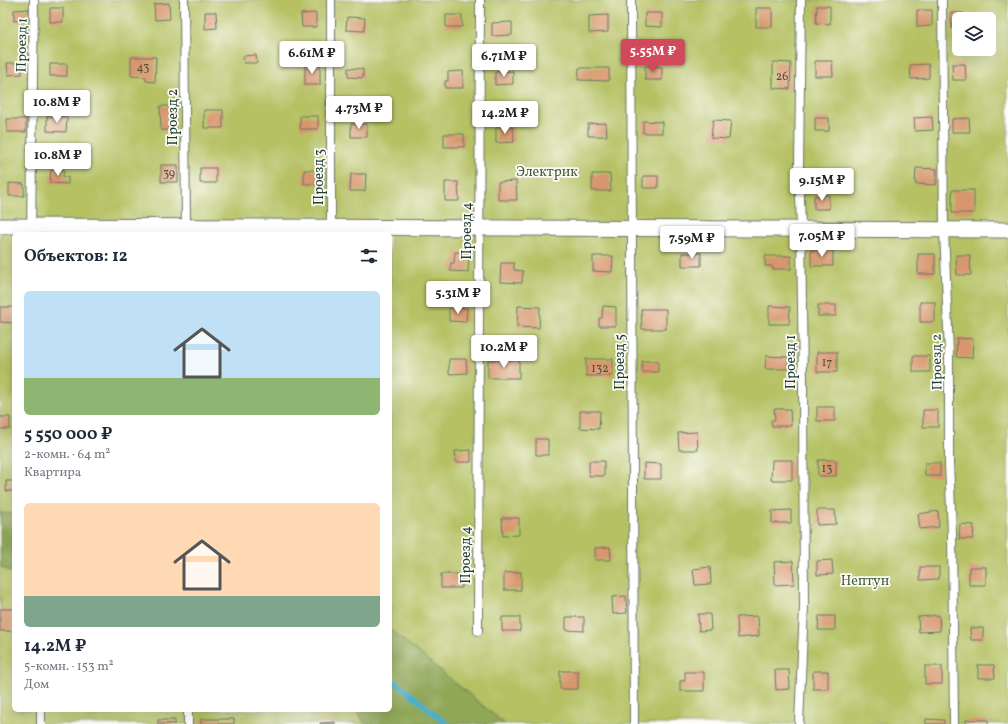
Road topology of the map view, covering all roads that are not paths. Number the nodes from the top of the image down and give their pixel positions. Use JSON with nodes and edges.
{"nodes":[{"id":1,"x":34,"y":0,"type":"edge"},
{"id":2,"x":184,"y":0,"type":"edge"},
{"id":3,"x":331,"y":0,"type":"edge"},
{"id":4,"x":480,"y":0,"type":"edge"},
{"id":5,"x":631,"y":0,"type":"edge"},
{"id":6,"x":801,"y":0,"type":"edge"},
{"id":7,"x":942,"y":0,"type":"edge"},
{"id":8,"x":0,"y":226,"type":"edge"},
{"id":9,"x":479,"y":228,"type":"junction"},
{"id":10,"x":632,"y":228,"type":"junction"},
{"id":11,"x":802,"y":229,"type":"junction"},
{"id":12,"x":944,"y":229,"type":"junction"},
{"id":13,"x":31,"y":230,"type":"edge"},
{"id":14,"x":186,"y":230,"type":"edge"},
{"id":15,"x":330,"y":230,"type":"edge"},
{"id":16,"x":1008,"y":230,"type":"edge"},
{"id":17,"x":478,"y":630,"type":"dead end"},
{"id":18,"x":41,"y":712,"type":"edge"},
{"id":19,"x":188,"y":712,"type":"edge"},
{"id":20,"x":41,"y":724,"type":"edge"},
{"id":21,"x":188,"y":724,"type":"edge"},
{"id":22,"x":634,"y":724,"type":"edge"},
{"id":23,"x":799,"y":724,"type":"edge"},
{"id":24,"x":954,"y":724,"type":"edge"}],
"edges":[{"from":1,"to":13,"type":"lane","name":"Проезд 1"},
{"from":2,"to":14,"type":"lane","name":"Проезд 2"},
{"from":3,"to":15,"type":"lane","name":"Проезд 3"},
{"from":4,"to":9,"type":"lane","name":"Проезд 4"},
{"from":5,"to":10,"type":"lane","name":"Проезд 5"},
{"from":6,"to":11,"type":"lane","name":"Проезд 1"},
{"from":7,"to":12,"type":"lane","name":"Проезд 2"},
{"from":8,"to":13,"type":"street"},
{"from":9,"to":10,"type":"street"},
{"from":9,"to":15,"type":"street"},
{"from":9,"to":17,"type":"lane","name":"Проезд 4"},
{"from":10,"to":11,"type":"street"},
{"from":10,"to":22,"type":"lane","name":"Проезд 5"},
{"from":11,"to":12,"type":"street"},
{"from":11,"to":23,"type":"lane","name":"Проезд 1"},
{"from":12,"to":16,"type":"street"},
{"from":12,"to":24,"type":"lane","name":"Проезд 2"},
{"from":13,"to":14,"type":"street"},
{"from":14,"to":15,"type":"street"},
{"from":18,"to":20,"type":"lane"},
{"from":19,"to":21,"type":"lane"}]}
